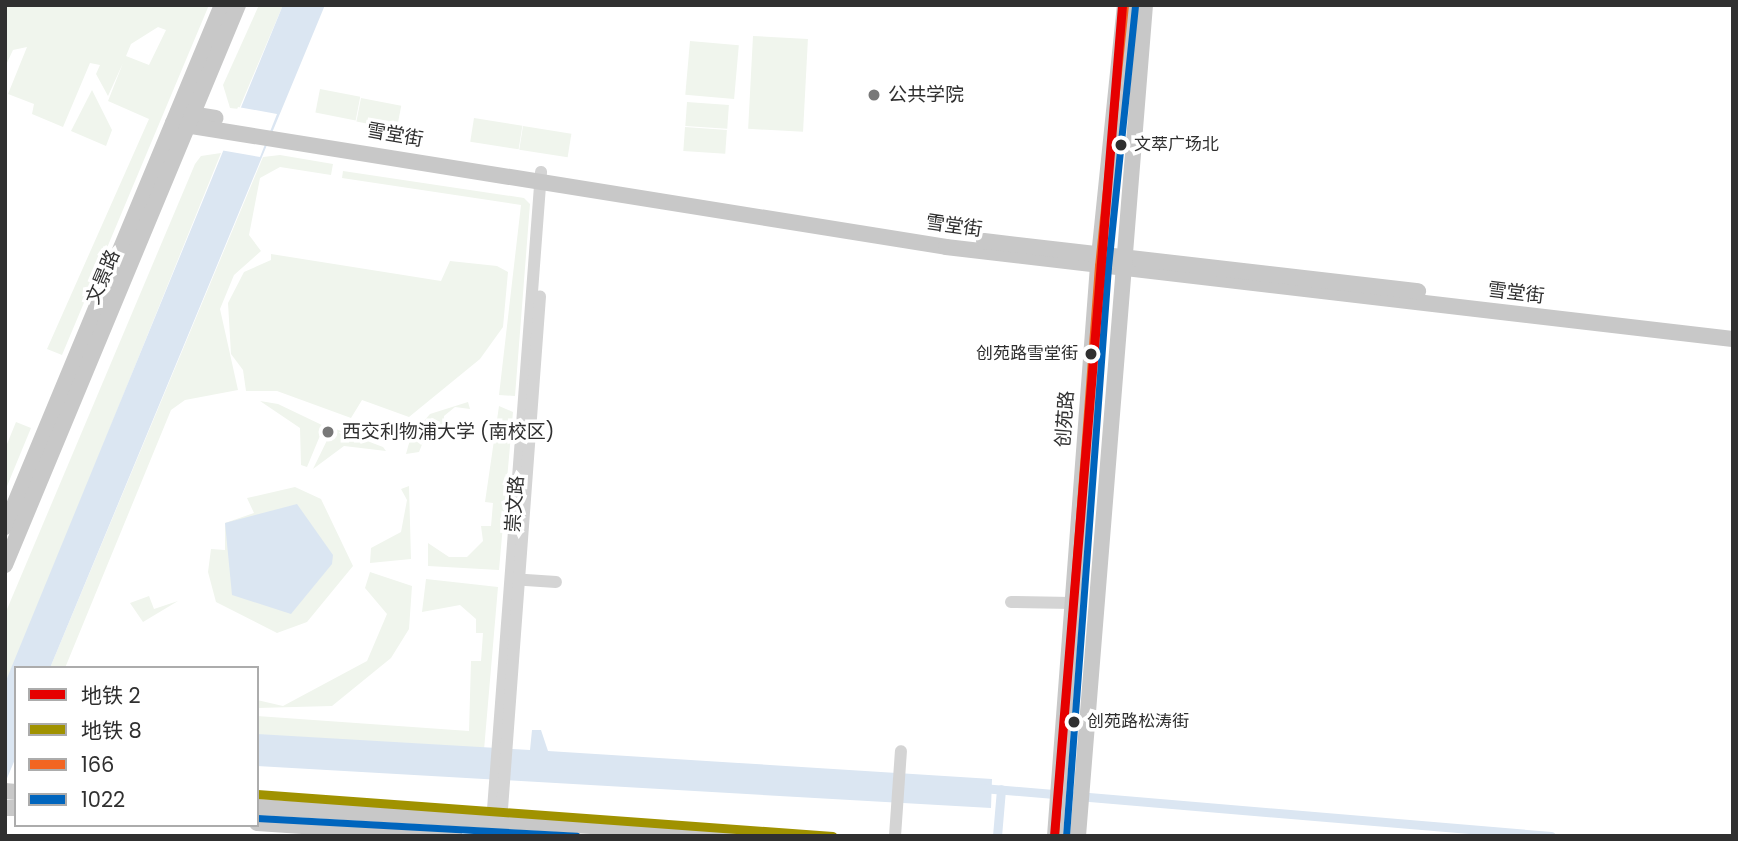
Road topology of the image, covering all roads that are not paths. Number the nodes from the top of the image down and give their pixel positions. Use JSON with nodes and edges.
{"nodes":[{"id":1,"x":222,"y":5,"type":"edge"},
{"id":2,"x":238,"y":5,"type":"edge"},
{"id":3,"x":1125,"y":5,"type":"edge"},
{"id":4,"x":1145,"y":5,"type":"edge"},
{"id":5,"x":183,"y":119,"type":"junction"},
{"id":6,"x":545,"y":177,"type":"junction"},
{"id":7,"x":1099,"y":259,"type":"junction"},
{"id":8,"x":1122,"y":262,"type":"junction"},
{"id":9,"x":1733,"y":329,"type":"edge"},
{"id":10,"x":1733,"y":339,"type":"edge"},
{"id":11,"x":5,"y":527,"type":"edge"},
{"id":12,"x":5,"y":565,"type":"edge"},
{"id":13,"x":519,"y":579,"type":"junction"},
{"id":14,"x":554,"y":582,"type":"dead end"},
{"id":15,"x":1011,"y":602,"type":"dead end"},
{"id":16,"x":1072,"y":603,"type":"junction"},
{"id":17,"x":901,"y":751,"type":"dead end"},
{"id":18,"x":259,"y":807,"type":"edge"},
{"id":19,"x":259,"y":822,"type":"edge"},
{"id":20,"x":496,"y":829,"type":"edge"},
{"id":21,"x":455,"y":836,"type":"edge"},
{"id":22,"x":765,"y":836,"type":"edge"},
{"id":23,"x":895,"y":836,"type":"edge"},
{"id":24,"x":1055,"y":836,"type":"edge"},
{"id":25,"x":1078,"y":836,"type":"edge"}],
"edges":[{"from":1,"to":5,"type":"main road","name":"文景路"},
{"from":2,"to":5,"type":"main road","name":"文景路"},
{"from":3,"to":7,"type":"main road","name":"创苑路"},
{"from":4,"to":8,"type":"main road"},
{"from":5,"to":6,"type":"main road","name":"雪堂街"},
{"from":5,"to":11,"type":"main road","name":"文景路"},
{"from":5,"to":12,"type":"main road","name":"文景路"},
{"from":6,"to":7,"type":"main road","name":"雪堂街"},
{"from":6,"to":13,"type":"street","name":"崇文路"},
{"from":7,"to":8,"type":"main road","name":"雪堂街"},
{"from":7,"to":16,"type":"main road","name":"创苑路"},
{"from":8,"to":9,"type":"main road","name":"雪堂街"},
{"from":8,"to":10,"type":"main road","name":"雪堂街"},
{"from":8,"to":25,"type":"main road"},
{"from":13,"to":14,"type":"street"},
{"from":13,"to":20,"type":"street","name":"崇文路"},
{"from":15,"to":16,"type":"street"},
{"from":16,"to":24,"type":"main road","name":"创苑路"},
{"from":17,"to":23,"type":"street"},
{"from":18,"to":20,"type":"main road"},
{"from":19,"to":21,"type":"main road"},
{"from":20,"to":22,"type":"main road"}]}
